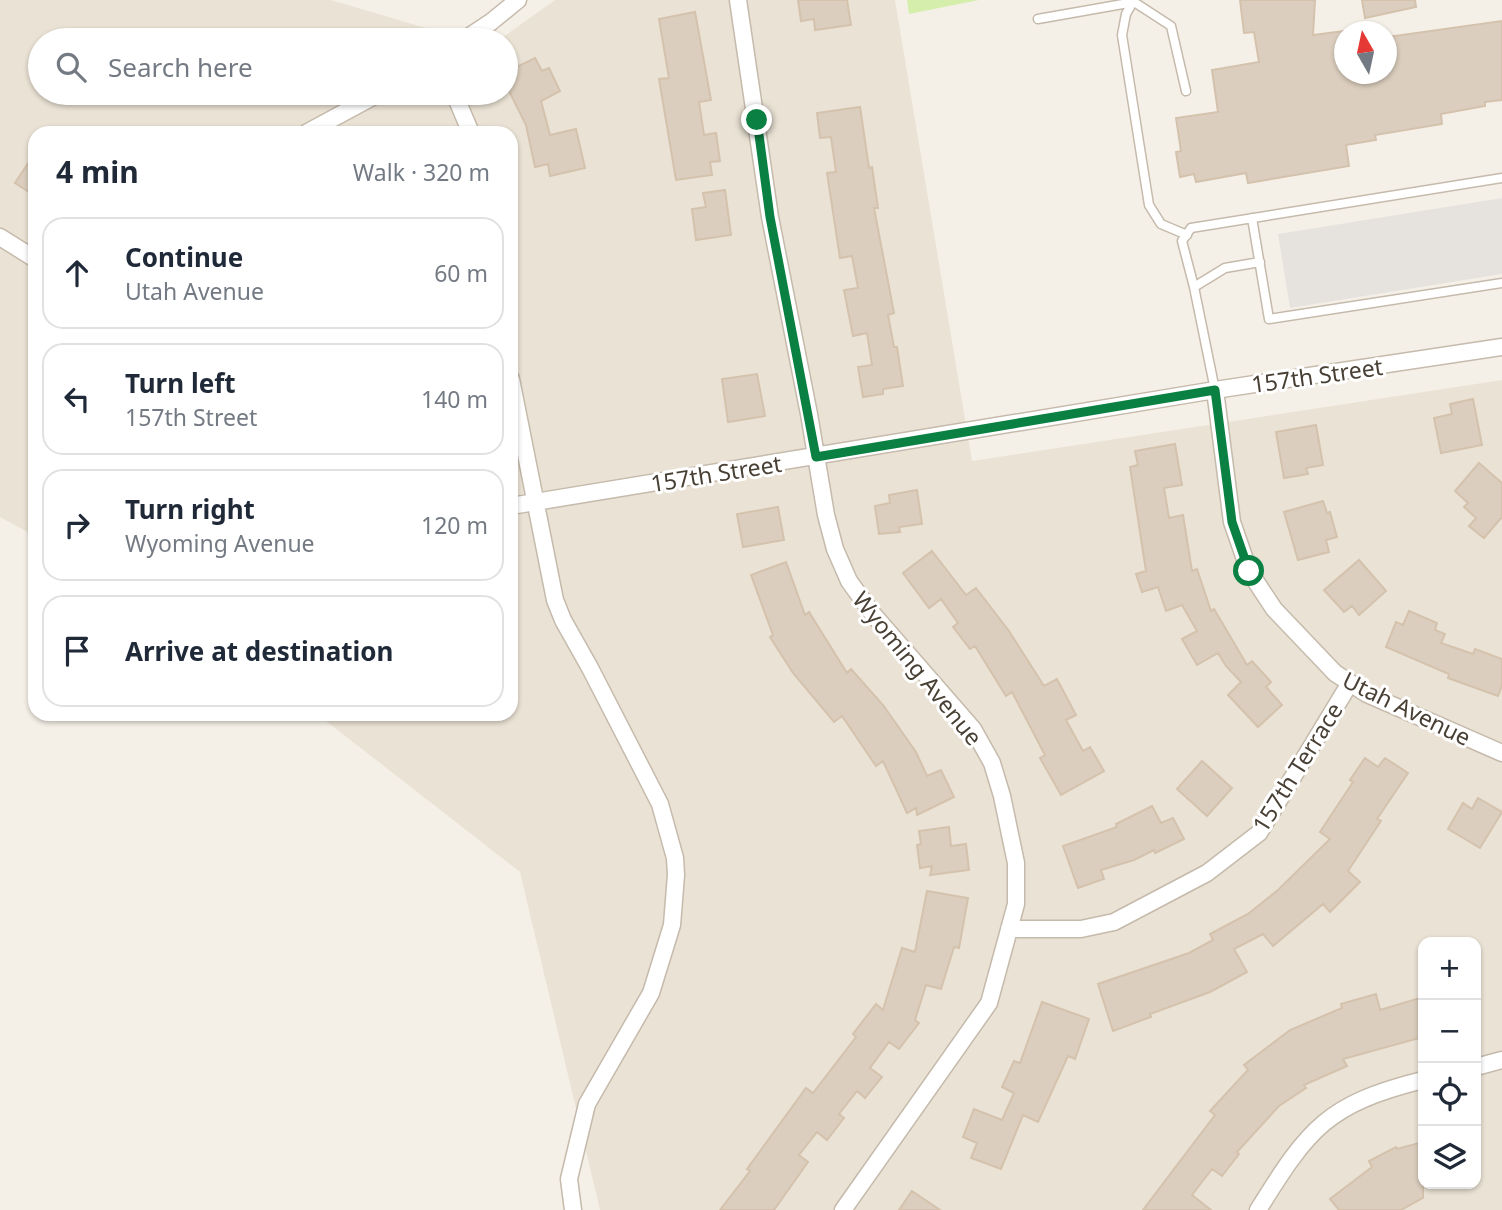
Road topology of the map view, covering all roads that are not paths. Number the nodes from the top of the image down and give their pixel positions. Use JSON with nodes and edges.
{"nodes":[{"id":1,"x":518,"y":0,"type":"edge"},
{"id":2,"x":738,"y":0,"type":"edge"},
{"id":3,"x":1134,"y":1,"type":"edge"},
{"id":4,"x":1038,"y":19,"type":"dead end"},
{"id":5,"x":482,"y":28,"type":"edge"},
{"id":6,"x":1186,"y":91,"type":"dead end"},
{"id":7,"x":358,"y":105,"type":"edge"},
{"id":8,"x":459,"y":105,"type":"edge"},
{"id":9,"x":319,"y":126,"type":"edge"},
{"id":10,"x":468,"y":126,"type":"edge"},
{"id":11,"x":1502,"y":178,"type":"edge"},
{"id":12,"x":1252,"y":218,"type":"junction"},
{"id":13,"x":1186,"y":234,"type":"junction"},
{"id":14,"x":0,"y":237,"type":"edge"},
{"id":15,"x":28,"y":255,"type":"edge"},
{"id":16,"x":1260,"y":262,"type":"junction"},
{"id":17,"x":1502,"y":283,"type":"edge"},
{"id":18,"x":1194,"y":287,"type":"junction"},
{"id":19,"x":1502,"y":347,"type":"edge"},
{"id":20,"x":1215,"y":390,"type":"junction"},
{"id":21,"x":518,"y":416,"type":"edge"},
{"id":22,"x":816,"y":457,"type":"junction"},
{"id":23,"x":534,"y":501,"type":"junction"},
{"id":24,"x":518,"y":504,"type":"edge"},
{"id":25,"x":1350,"y":683,"type":"junction"},
{"id":26,"x":1502,"y":753,"type":"edge"},
{"id":27,"x":1009,"y":929,"type":"junction"},
{"id":28,"x":1502,"y":1060,"type":"edge"},
{"id":29,"x":1481,"y":1066,"type":"edge"},
{"id":30,"x":1418,"y":1081,"type":"edge"},
{"id":31,"x":573,"y":1210,"type":"edge"},
{"id":32,"x":842,"y":1210,"type":"edge"},
{"id":33,"x":1258,"y":1210,"type":"edge"}],
"edges":[{"from":1,"to":5,"type":"street"},
{"from":2,"to":22,"type":"street","name":"Wyoming Avenue"},
{"from":3,"to":4,"type":"lane"},
{"from":3,"to":6,"type":"lane"},
{"from":3,"to":13,"type":"lane"},
{"from":7,"to":9,"type":"street"},
{"from":8,"to":10,"type":"street"},
{"from":11,"to":12,"type":"lane"},
{"from":12,"to":13,"type":"lane"},
{"from":12,"to":16,"type":"lane"},
{"from":13,"to":18,"type":"lane"},
{"from":14,"to":15,"type":"street"},
{"from":16,"to":17,"type":"lane"},
{"from":16,"to":18,"type":"lane"},
{"from":18,"to":20,"type":"lane"},
{"from":19,"to":20,"type":"street","name":"157th Street"},
{"from":20,"to":22,"type":"street","name":"157th Street"},
{"from":20,"to":25,"type":"street","name":"Utah Avenue"},
{"from":21,"to":23,"type":"street"},
{"from":22,"to":23,"type":"street","name":"157th Street"},
{"from":22,"to":27,"type":"street","name":"Wyoming Avenue"},
{"from":23,"to":24,"type":"street","name":"157th Street"},
{"from":23,"to":31,"type":"street"},
{"from":25,"to":26,"type":"street","name":"Utah Avenue"},
{"from":25,"to":27,"type":"street","name":"157th Terrace"},
{"from":27,"to":32,"type":"street","name":"Wyoming Avenue"},
{"from":28,"to":29,"type":"street"},
{"from":30,"to":33,"type":"street"}]}
